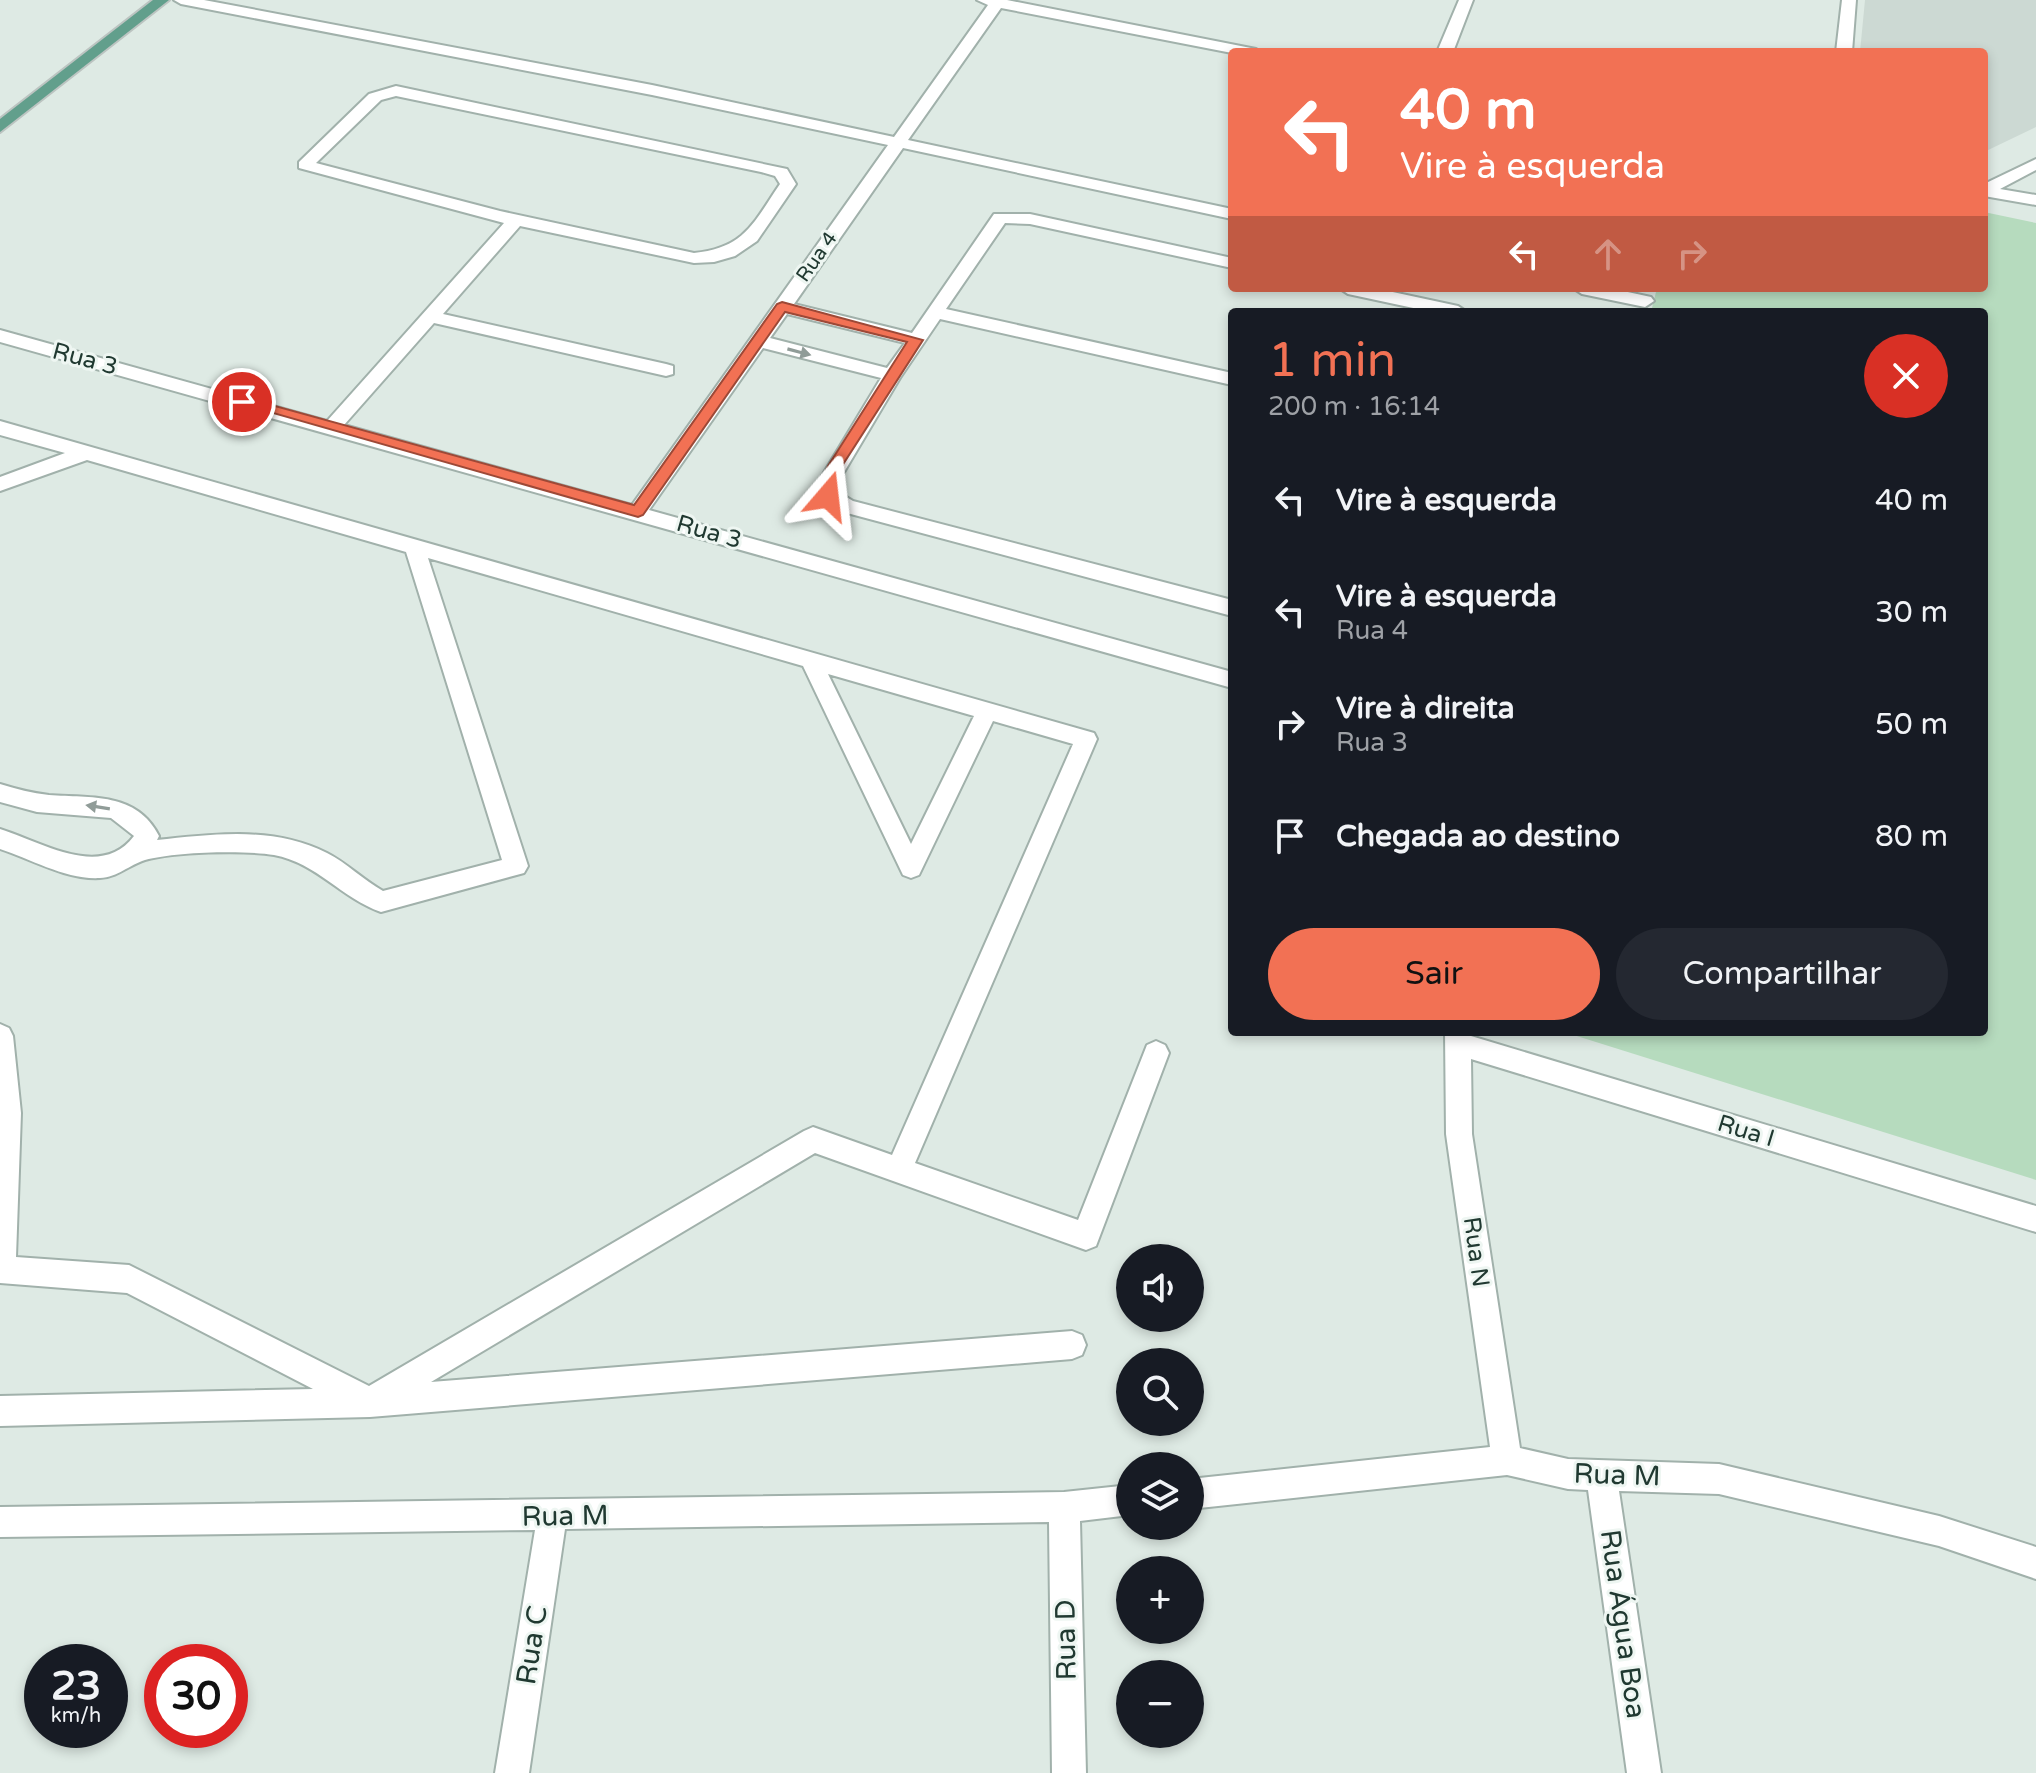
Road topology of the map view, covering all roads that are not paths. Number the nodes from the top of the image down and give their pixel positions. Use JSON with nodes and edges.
{"nodes":[{"id":1,"x":162,"y":0,"type":"edge"},
{"id":2,"x":181,"y":0,"type":"edge"},
{"id":3,"x":1466,"y":0,"type":"edge"},
{"id":4,"x":1849,"y":0,"type":"edge"},
{"id":5,"x":991,"y":1,"type":"edge"},
{"id":6,"x":1231,"y":48,"type":"edge"},
{"id":7,"x":1447,"y":48,"type":"edge"},
{"id":8,"x":1844,"y":48,"type":"edge"},
{"id":9,"x":0,"y":127,"type":"edge"},
{"id":10,"x":898,"y":142,"type":"junction"},
{"id":11,"x":2036,"y":164,"type":"edge"},
{"id":12,"x":1988,"y":188,"type":"edge"},
{"id":13,"x":1988,"y":191,"type":"edge"},
{"id":14,"x":2036,"y":200,"type":"edge"},
{"id":15,"x":1228,"y":213,"type":"edge"},
{"id":16,"x":516,"y":220,"type":"junction"},
{"id":17,"x":1228,"y":262,"type":"edge"},
{"id":18,"x":1366,"y":292,"type":"edge"},
{"id":19,"x":1603,"y":292,"type":"edge"},
{"id":20,"x":1645,"y":300,"type":"edge"},
{"id":21,"x":782,"y":307,"type":"junction"},
{"id":22,"x":1440,"y":308,"type":"edge"},
{"id":23,"x":934,"y":312,"type":"junction"},
{"id":24,"x":432,"y":317,"type":"junction"},
{"id":25,"x":0,"y":336,"type":"edge"},
{"id":26,"x":916,"y":340,"type":"junction"},
{"id":27,"x":757,"y":341,"type":"junction"},
{"id":28,"x":666,"y":370,"type":"dead end"},
{"id":29,"x":892,"y":375,"type":"junction"},
{"id":30,"x":1228,"y":378,"type":"edge"},
{"id":31,"x":332,"y":427,"type":"junction"},
{"id":32,"x":0,"y":428,"type":"edge"},
{"id":33,"x":86,"y":453,"type":"junction"},
{"id":34,"x":0,"y":484,"type":"edge"},
{"id":35,"x":638,"y":511,"type":"junction"},
{"id":36,"x":414,"y":545,"type":"junction"},
{"id":37,"x":1228,"y":607,"type":"edge"},
{"id":38,"x":812,"y":662,"type":"junction"},
{"id":39,"x":1228,"y":679,"type":"edge"},
{"id":40,"x":987,"y":711,"type":"junction"},
{"id":41,"x":0,"y":793,"type":"edge"},
{"id":42,"x":0,"y":839,"type":"edge"},
{"id":43,"x":140,"y":851,"type":"junction"},
{"id":44,"x":0,"y":1036,"type":"edge"},
{"id":45,"x":1457,"y":1038,"type":"edge"},
{"id":46,"x":1156,"y":1053,"type":"dead end"},
{"id":47,"x":4,"y":1115,"type":"edge"},
{"id":48,"x":898,"y":1171,"type":"junction"},
{"id":49,"x":2036,"y":1219,"type":"edge"},
{"id":50,"x":0,"y":1270,"type":"edge"},
{"id":51,"x":1072,"y":1345,"type":"dead end"},
{"id":52,"x":370,"y":1402,"type":"junction"},
{"id":53,"x":0,"y":1411,"type":"edge"},
{"id":54,"x":1507,"y":1460,"type":"junction"},
{"id":55,"x":1601,"y":1474,"type":"junction"},
{"id":56,"x":1204,"y":1492,"type":"edge"},
{"id":57,"x":1116,"y":1501,"type":"edge"},
{"id":58,"x":1064,"y":1507,"type":"junction"},
{"id":59,"x":552,"y":1517,"type":"junction"},
{"id":60,"x":0,"y":1522,"type":"edge"},
{"id":61,"x":2036,"y":1563,"type":"edge"},
{"id":62,"x":512,"y":1773,"type":"edge"},
{"id":63,"x":1069,"y":1773,"type":"edge"},
{"id":64,"x":1644,"y":1773,"type":"edge"}],
"edges":[{"from":1,"to":9,"type":"main road"},
{"from":2,"to":10,"type":"street"},
{"from":3,"to":7,"type":"street"},
{"from":4,"to":8,"type":"street"},
{"from":5,"to":6,"type":"street"},
{"from":5,"to":10,"type":"street","name":"Rua 4"},
{"from":10,"to":15,"type":"street"},
{"from":10,"to":21,"type":"street","name":"Rua 4"},
{"from":11,"to":12,"type":"street"},
{"from":13,"to":14,"type":"street"},
{"from":16,"to":16,"type":"street"},
{"from":16,"to":24,"type":"street"},
{"from":17,"to":23,"type":"street"},
{"from":18,"to":22,"type":"street"},
{"from":19,"to":20,"type":"street"},
{"from":21,"to":26,"type":"street"},
{"from":21,"to":27,"type":"street","name":"Rua 4"},
{"from":23,"to":26,"type":"street"},
{"from":23,"to":30,"type":"street"},
{"from":24,"to":28,"type":"street"},
{"from":24,"to":31,"type":"street"},
{"from":25,"to":31,"type":"street","name":"Rua 3"},
{"from":26,"to":29,"type":"street"},
{"from":27,"to":29,"type":"street","one_way":true},
{"from":27,"to":35,"type":"street","name":"Rua 4"},
{"from":29,"to":37,"type":"street"},
{"from":31,"to":35,"type":"street","name":"Rua 3"},
{"from":32,"to":33,"type":"street"},
{"from":33,"to":34,"type":"street"},
{"from":33,"to":36,"type":"street"},
{"from":35,"to":39,"type":"street","name":"Rua 3"},
{"from":36,"to":38,"type":"street"},
{"from":36,"to":43,"type":"street"},
{"from":38,"to":40,"type":"street"},
{"from":38,"to":40,"type":"street"},
{"from":40,"to":48,"type":"street"},
{"from":43,"to":41,"type":"street","one_way":true},
{"from":42,"to":43,"type":"street"},
{"from":44,"to":47,"type":"street"},
{"from":45,"to":49,"type":"street","name":"Rua I"},
{"from":45,"to":54,"type":"street","name":"Rua N"},
{"from":46,"to":48,"type":"street"},
{"from":47,"to":50,"type":"street"},
{"from":48,"to":52,"type":"street"},
{"from":50,"to":52,"type":"street"},
{"from":51,"to":52,"type":"street"},
{"from":52,"to":53,"type":"street"},
{"from":54,"to":55,"type":"street","name":"Rua M"},
{"from":54,"to":56,"type":"street","name":"Rua M"},
{"from":55,"to":61,"type":"street","name":"Rua M"},
{"from":55,"to":64,"type":"street","name":"Rua Água Boa"},
{"from":57,"to":58,"type":"street","name":"Rua M"},
{"from":58,"to":59,"type":"street","name":"Rua M"},
{"from":58,"to":63,"type":"street","name":"Rua D"},
{"from":59,"to":60,"type":"street","name":"Rua M"},
{"from":59,"to":62,"type":"street","name":"Rua C"}]}
